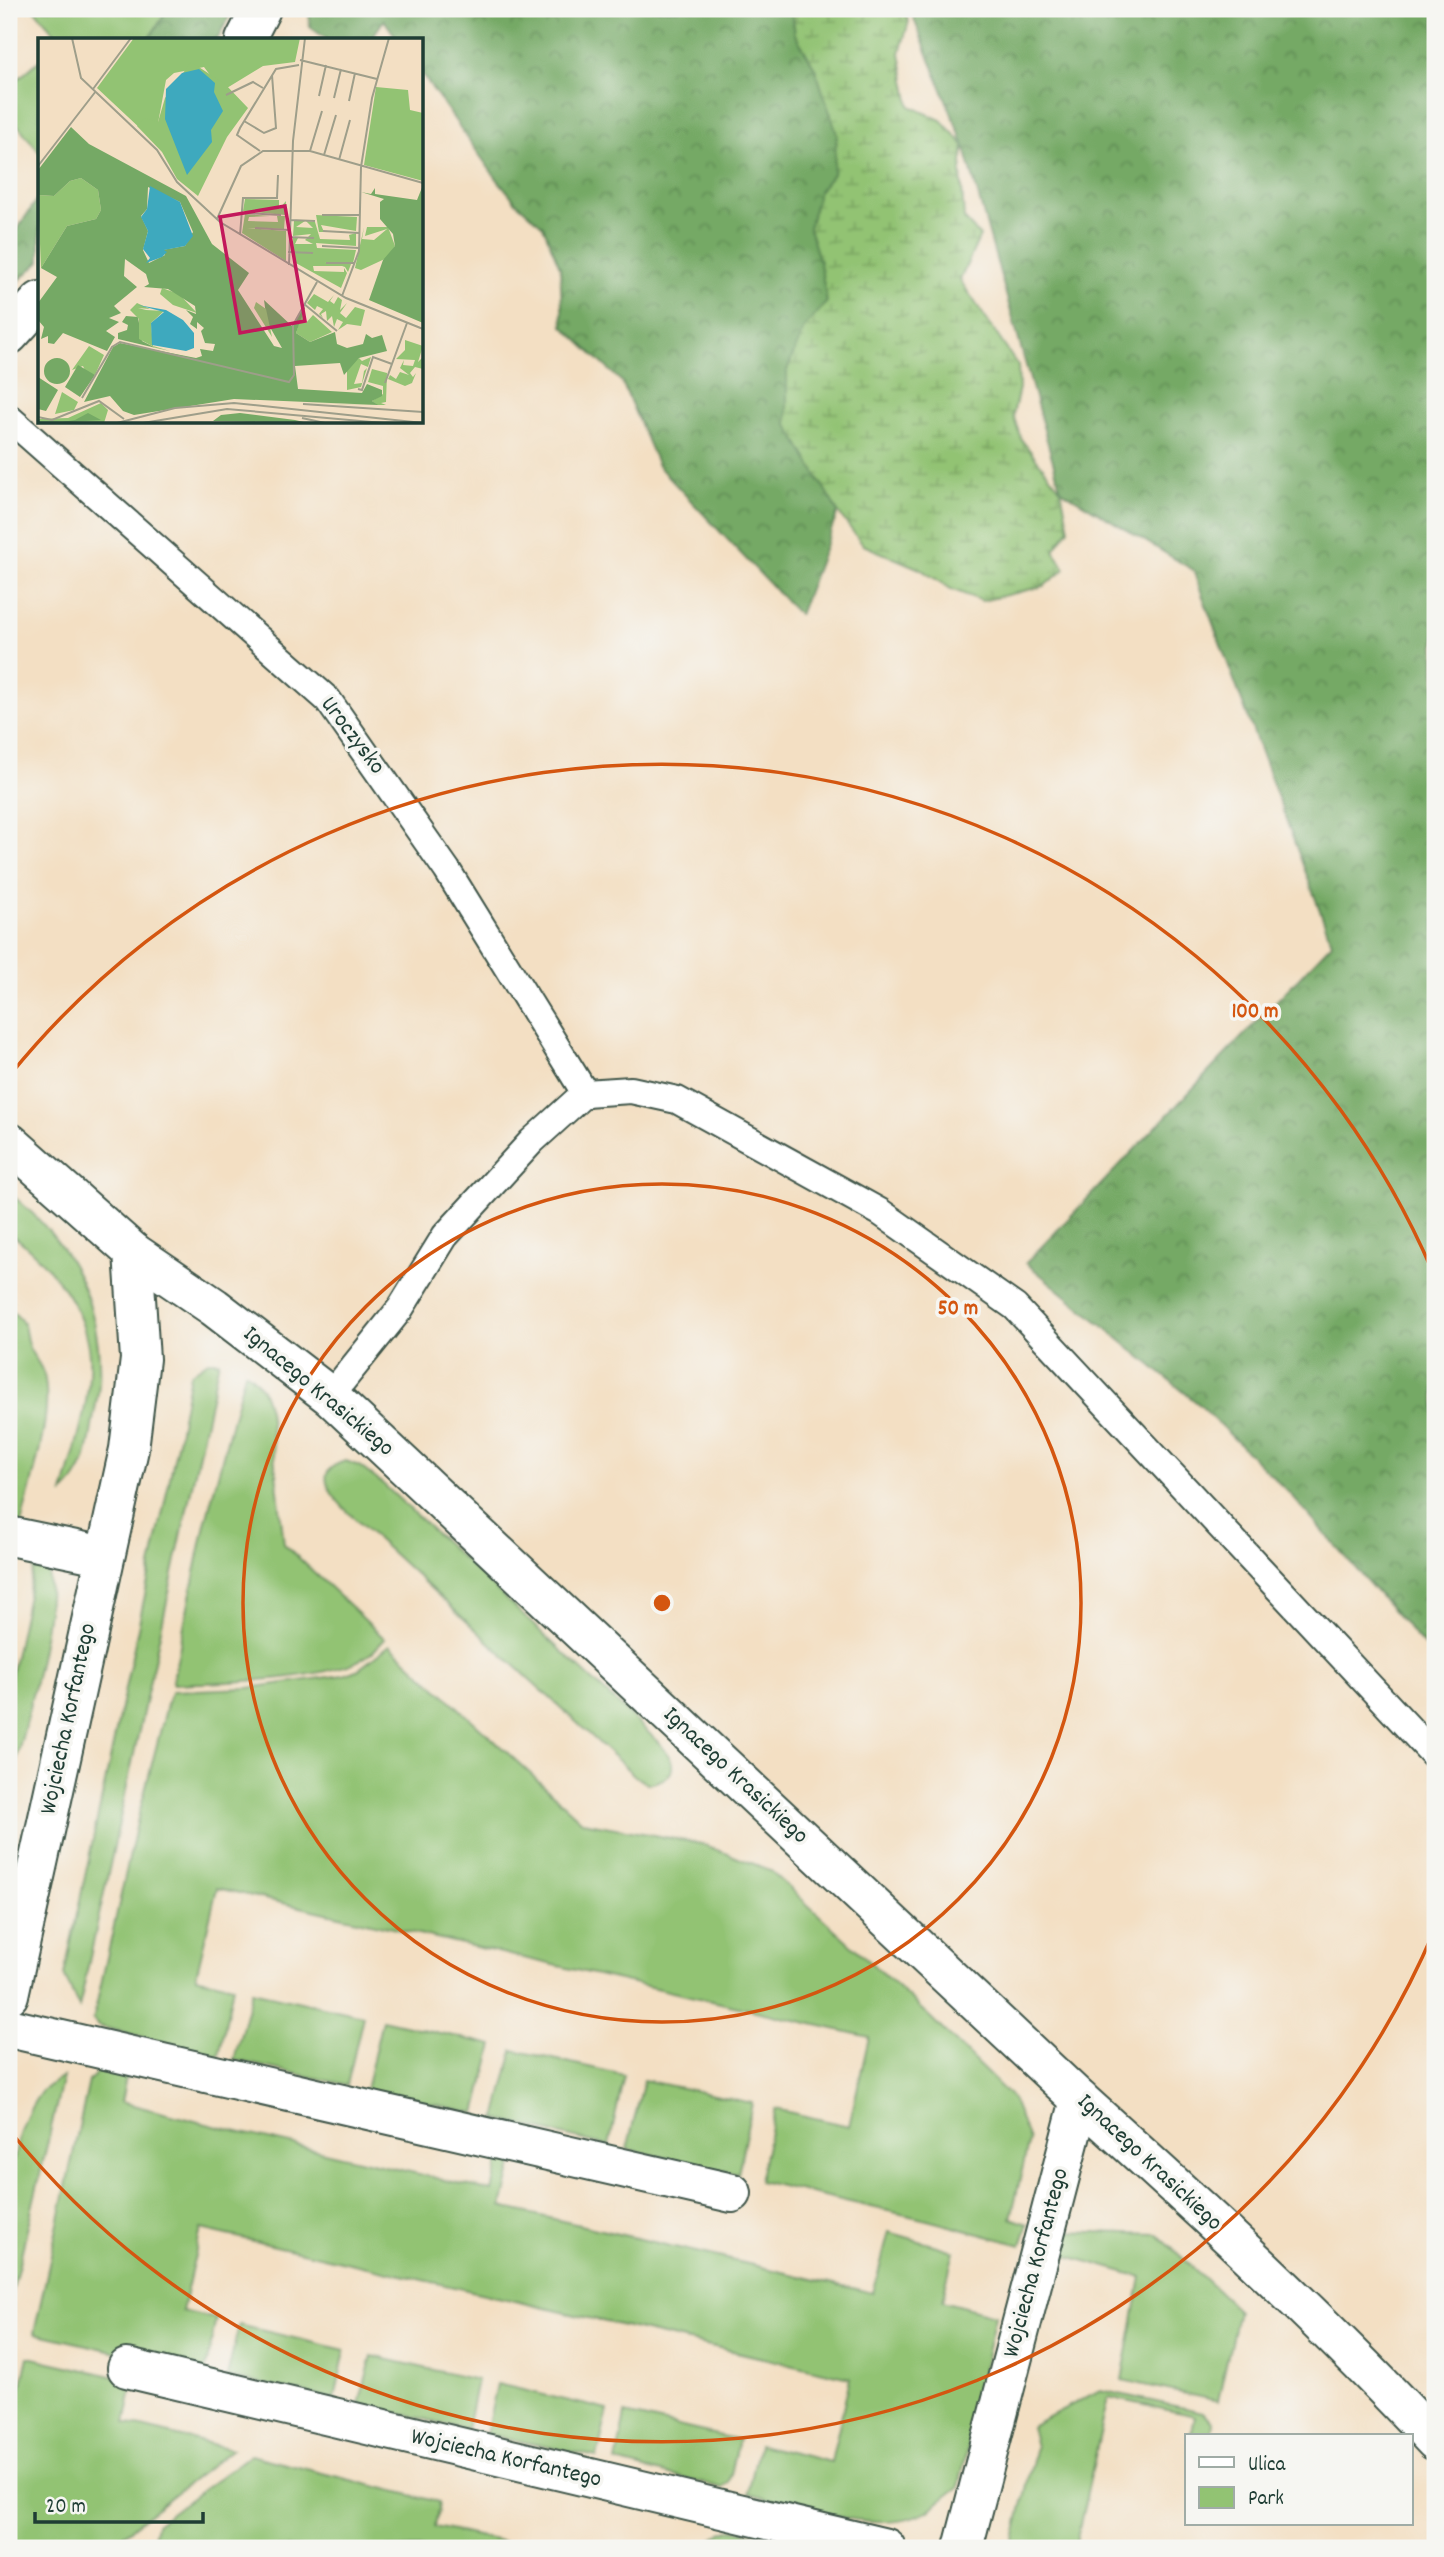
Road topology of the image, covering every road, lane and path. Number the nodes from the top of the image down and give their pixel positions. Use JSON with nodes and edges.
{"nodes":[{"id":1,"x":261,"y":9,"type":"edge"},
{"id":2,"x":246,"y":38,"type":"edge"},
{"id":3,"x":38,"y":303,"type":"edge"},
{"id":4,"x":9,"y":335,"type":"edge"},
{"id":5,"x":9,"y":418,"type":"edge"},
{"id":6,"x":584,"y":1093,"type":"junction"},
{"id":7,"x":9,"y":1142,"type":"edge"},
{"id":8,"x":133,"y":1252,"type":"junction"},
{"id":9,"x":330,"y":1396,"type":"junction"},
{"id":10,"x":9,"y":1536,"type":"edge"},
{"id":11,"x":105,"y":1556,"type":"junction"},
{"id":12,"x":1435,"y":1756,"type":"edge"},
{"id":13,"x":21,"y":1878,"type":"edge"},
{"id":14,"x":9,"y":1995,"type":"edge"},
{"id":15,"x":9,"y":2028,"type":"edge"},
{"id":16,"x":1080,"y":2100,"type":"junction"},
{"id":17,"x":732,"y":2193,"type":"dead end"},
{"id":18,"x":127,"y":2368,"type":"dead end"},
{"id":19,"x":1435,"y":2441,"type":"edge"},
{"id":20,"x":886,"y":2548,"type":"edge"},
{"id":21,"x":963,"y":2548,"type":"edge"}],
"edges":[{"from":1,"to":2,"type":"street"},
{"from":3,"to":4,"type":"street"},
{"from":5,"to":6,"type":"lane","name":"Uroczysko"},
{"from":6,"to":9,"type":"lane"},
{"from":6,"to":12,"type":"lane"},
{"from":7,"to":8,"type":"street","name":"Ignacego Krasickiego"},
{"from":8,"to":9,"type":"street","name":"Ignacego Krasickiego"},
{"from":8,"to":11,"type":"street","name":"Wojciecha Korfantego"},
{"from":9,"to":16,"type":"street","name":"Ignacego Krasickiego"},
{"from":10,"to":11,"type":"street"},
{"from":11,"to":13,"type":"street","name":"Wojciecha Korfantego"},
{"from":13,"to":14,"type":"street","name":"Wojciecha Korfantego"},
{"from":15,"to":17,"type":"street"},
{"from":16,"to":19,"type":"street","name":"Ignacego Krasickiego"},
{"from":16,"to":21,"type":"street","name":"Wojciecha Korfantego"},
{"from":18,"to":20,"type":"street","name":"Wojciecha Korfantego"}]}
